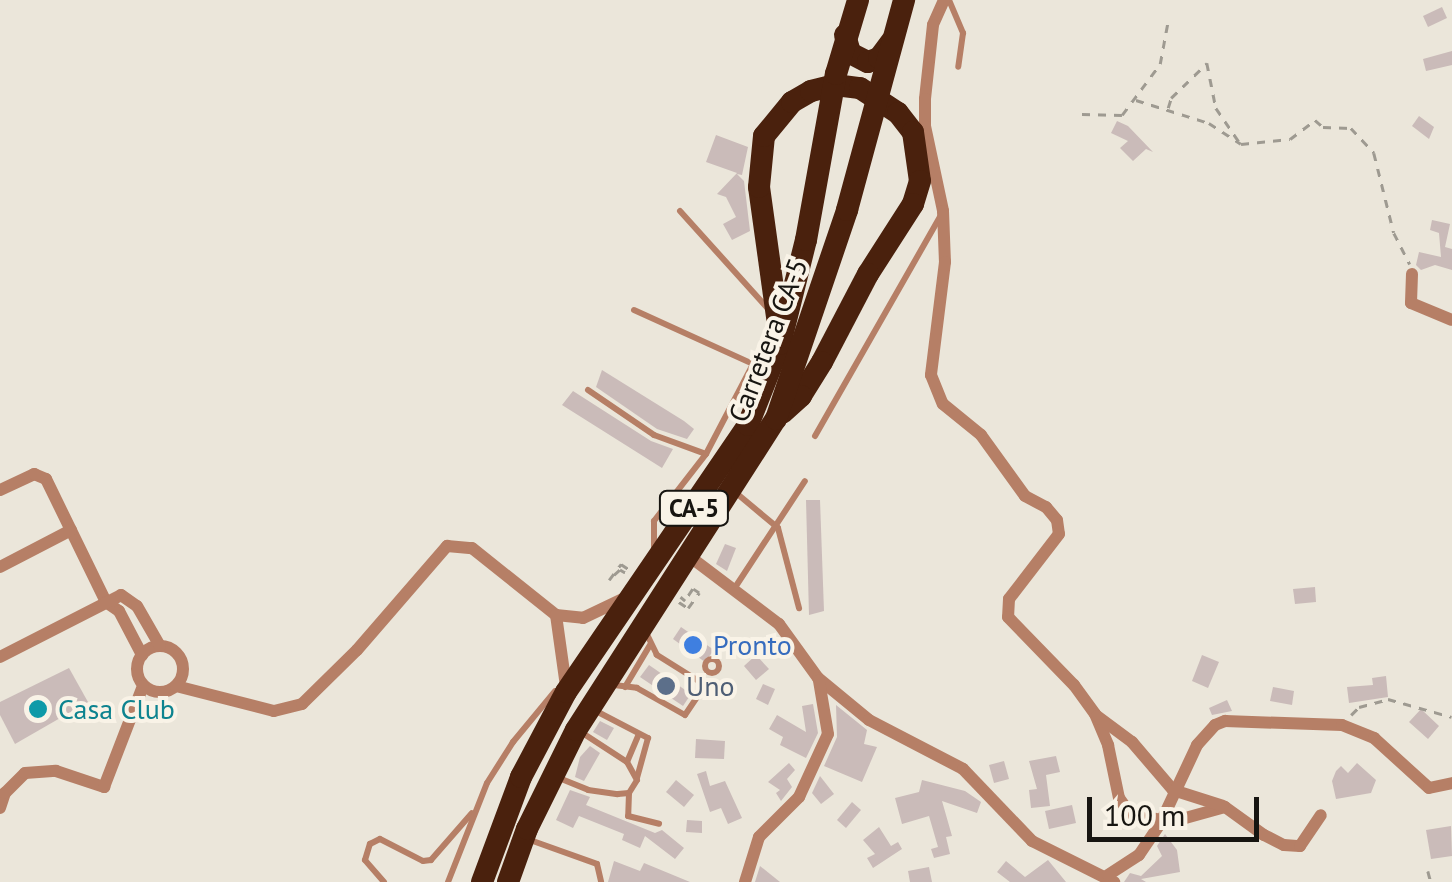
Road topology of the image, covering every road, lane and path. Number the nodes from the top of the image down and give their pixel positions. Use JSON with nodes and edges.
{"nodes":[{"id":1,"x":858,"y":0,"type":"edge"},
{"id":2,"x":904,"y":0,"type":"edge"},
{"id":3,"x":947,"y":0,"type":"edge"},
{"id":4,"x":1168,"y":21,"type":"dead end"},
{"id":5,"x":845,"y":36,"type":"junction"},
{"id":6,"x":892,"y":41,"type":"junction"},
{"id":7,"x":958,"y":67,"type":"dead end"},
{"id":8,"x":1136,"y":100,"type":"junction"},
{"id":9,"x":1168,"y":108,"type":"junction"},
{"id":10,"x":1082,"y":114,"type":"dead end"},
{"id":11,"x":916,"y":119,"type":"junction"},
{"id":12,"x":1241,"y":144,"type":"junction"},
{"id":13,"x":680,"y":211,"type":"dead end"},
{"id":14,"x":943,"y":211,"type":"junction"},
{"id":15,"x":1412,"y":274,"type":"joint"},
{"id":16,"x":634,"y":310,"type":"dead end"},
{"id":17,"x":778,"y":318,"type":"junction"},
{"id":18,"x":1452,"y":320,"type":"edge"},
{"id":19,"x":780,"y":344,"type":"junction"},
{"id":20,"x":752,"y":364,"type":"junction"},
{"id":21,"x":588,"y":390,"type":"dead end"},
{"id":22,"x":776,"y":419,"type":"junction"},
{"id":23,"x":815,"y":436,"type":"dead end"},
{"id":24,"x":706,"y":454,"type":"junction"},
{"id":25,"x":805,"y":481,"type":"dead end"},
{"id":26,"x":0,"y":490,"type":"edge"},
{"id":27,"x":732,"y":490,"type":"junction"},
{"id":28,"x":778,"y":528,"type":"junction"},
{"id":29,"x":71,"y":530,"type":"junction"},
{"id":30,"x":689,"y":556,"type":"junction"},
{"id":31,"x":655,"y":565,"type":"junction"},
{"id":32,"x":0,"y":567,"type":"edge"},
{"id":33,"x":734,"y":590,"type":"junction"},
{"id":34,"x":633,"y":594,"type":"junction"},
{"id":35,"x":684,"y":601,"type":"dead end"},
{"id":36,"x":106,"y":602,"type":"junction"},
{"id":37,"x":688,"y":608,"type":"dead end"},
{"id":38,"x":799,"y":608,"type":"dead end"},
{"id":39,"x":556,"y":615,"type":"junction"},
{"id":40,"x":647,"y":634,"type":"junction"},
{"id":41,"x":160,"y":646,"type":"junction"},
{"id":42,"x":142,"y":655,"type":"junction"},
{"id":43,"x":0,"y":656,"type":"edge"},
{"id":44,"x":689,"y":675,"type":"junction"},
{"id":45,"x":818,"y":678,"type":"junction"},
{"id":46,"x":614,"y":685,"type":"junction"},
{"id":47,"x":705,"y":685,"type":"junction"},
{"id":48,"x":143,"y":686,"type":"junction"},
{"id":49,"x":176,"y":686,"type":"junction"},
{"id":50,"x":566,"y":686,"type":"junction"},
{"id":51,"x":589,"y":707,"type":"junction"},
{"id":52,"x":1095,"y":714,"type":"junction"},
{"id":53,"x":1452,"y":717,"type":"edge"},
{"id":54,"x":1342,"y":725,"type":"junction"},
{"id":55,"x":576,"y":730,"type":"junction"},
{"id":56,"x":639,"y":734,"type":"junction"},
{"id":57,"x":627,"y":762,"type":"junction"},
{"id":58,"x":553,"y":776,"type":"junction"},
{"id":59,"x":637,"y":780,"type":"junction"},
{"id":60,"x":1452,"y":783,"type":"edge"},
{"id":61,"x":1172,"y":790,"type":"junction"},
{"id":62,"x":629,"y":792,"type":"junction"},
{"id":63,"x":1225,"y":807,"type":"junction"},
{"id":64,"x":0,"y":808,"type":"edge"},
{"id":65,"x":476,"y":808,"type":"junction"},
{"id":66,"x":1321,"y":815,"type":"dead end"},
{"id":67,"x":1161,"y":822,"type":"junction"},
{"id":68,"x":659,"y":824,"type":"dead end"},
{"id":69,"x":524,"y":838,"type":"junction"},
{"id":70,"x":1428,"y":871,"type":"dead end"},
{"id":71,"x":1086,"y":876,"type":"edge"},
{"id":72,"x":1111,"y":878,"type":"edge"},
{"id":73,"x":384,"y":882,"type":"edge"},
{"id":74,"x":448,"y":882,"type":"edge"},
{"id":75,"x":482,"y":882,"type":"edge"},
{"id":76,"x":508,"y":882,"type":"edge"},
{"id":77,"x":601,"y":882,"type":"edge"},
{"id":78,"x":745,"y":882,"type":"edge"},
{"id":79,"x":1430,"y":882,"type":"edge"}],
"edges":[{"from":1,"to":5,"type":"highway","name":"Carretera CA-5","number":"CA-5"},
{"from":2,"to":6,"type":"highway","name":"Carretera CA-5","number":"CA-5"},
{"from":3,"to":7,"type":"lane"},
{"from":3,"to":11,"type":"street"},
{"from":4,"to":8,"type":"path"},
{"from":5,"to":6,"type":"highway"},
{"from":5,"to":19,"type":"highway","name":"Carretera CA-5","number":"CA-5"},
{"from":6,"to":22,"type":"highway","name":"Carretera CA-5","number":"CA-5"},
{"from":8,"to":9,"type":"path"},
{"from":8,"to":10,"type":"path"},
{"from":9,"to":12,"type":"path"},
{"from":9,"to":12,"type":"path"},
{"from":11,"to":14,"type":"street"},
{"from":11,"to":17,"type":"highway"},
{"from":11,"to":22,"type":"highway"},
{"from":12,"to":15,"type":"path"},
{"from":13,"to":17,"type":"lane"},
{"from":14,"to":23,"type":"lane"},
{"from":14,"to":52,"type":"street"},
{"from":15,"to":18,"type":"street"},
{"from":16,"to":20,"type":"lane"},
{"from":17,"to":19,"type":"highway"},
{"from":19,"to":20,"type":"lane"},
{"from":19,"to":31,"type":"highway","name":"Carretera CA-5","number":"CA-5"},
{"from":20,"to":24,"type":"lane"},
{"from":21,"to":24,"type":"lane"},
{"from":22,"to":27,"type":"highway","name":"Carretera CA-5","number":"CA-5"},
{"from":24,"to":31,"type":"lane"},
{"from":25,"to":28,"type":"lane"},
{"from":26,"to":29,"type":"street"},
{"from":27,"to":28,"type":"lane"},
{"from":27,"to":30,"type":"highway","name":"Carretera CA-5","number":"CA-5"},
{"from":28,"to":33,"type":"lane"},
{"from":28,"to":38,"type":"lane"},
{"from":29,"to":32,"type":"street"},
{"from":29,"to":36,"type":"street"},
{"from":30,"to":33,"type":"street"},
{"from":30,"to":40,"type":"highway","name":"Carretera CA-5","number":"CA-5"},
{"from":31,"to":34,"type":"highway","name":"Carretera CA-5","number":"CA-5"},
{"from":33,"to":45,"type":"street"},
{"from":34,"to":39,"type":"street"},
{"from":34,"to":50,"type":"highway","name":"Carretera CA-5","number":"CA-5"},
{"from":35,"to":37,"type":"path"},
{"from":36,"to":41,"type":"street"},
{"from":36,"to":42,"type":"street"},
{"from":36,"to":43,"type":"street"},
{"from":39,"to":49,"type":"street"},
{"from":39,"to":50,"type":"street"},
{"from":40,"to":44,"type":"lane"},
{"from":40,"to":46,"type":"highway","name":"Carretera CA-5","number":"CA-5"},
{"from":41,"to":42,"type":"street"},
{"from":41,"to":49,"type":"street"},
{"from":42,"to":48,"type":"street"},
{"from":44,"to":47,"type":"lane"},
{"from":44,"to":47,"type":"lane"},
{"from":45,"to":71,"type":"street"},
{"from":45,"to":78,"type":"street"},
{"from":46,"to":47,"type":"lane"},
{"from":46,"to":51,"type":"highway","name":"Carretera CA-5","number":"CA-5"},
{"from":48,"to":49,"type":"street"},
{"from":48,"to":64,"type":"street"},
{"from":50,"to":65,"type":"lane"},
{"from":50,"to":75,"type":"highway","name":"Carretera CA-5","number":"CA-5"},
{"from":51,"to":55,"type":"highway","name":"Carretera CA-5","number":"CA-5"},
{"from":51,"to":56,"type":"lane"},
{"from":52,"to":61,"type":"street"},
{"from":52,"to":67,"type":"street"},
{"from":53,"to":54,"type":"path"},
{"from":54,"to":60,"type":"street"},
{"from":54,"to":61,"type":"street"},
{"from":55,"to":57,"type":"lane"},
{"from":55,"to":58,"type":"highway","name":"Carretera CA-5","number":"CA-5"},
{"from":56,"to":57,"type":"lane"},
{"from":56,"to":59,"type":"lane"},
{"from":57,"to":59,"type":"lane"},
{"from":58,"to":62,"type":"lane"},
{"from":58,"to":69,"type":"highway","name":"Carretera CA-5","number":"CA-5"},
{"from":59,"to":62,"type":"lane"},
{"from":61,"to":63,"type":"street"},
{"from":61,"to":67,"type":"street"},
{"from":62,"to":68,"type":"lane"},
{"from":63,"to":66,"type":"street"},
{"from":63,"to":67,"type":"street"},
{"from":65,"to":73,"type":"lane"},
{"from":65,"to":74,"type":"lane"},
{"from":67,"to":72,"type":"street"},
{"from":69,"to":76,"type":"highway","name":"Carretera CA-5","number":"CA-5"},
{"from":69,"to":77,"type":"lane"},
{"from":70,"to":79,"type":"path"},
{"from":71,"to":72,"type":"street"}]}
